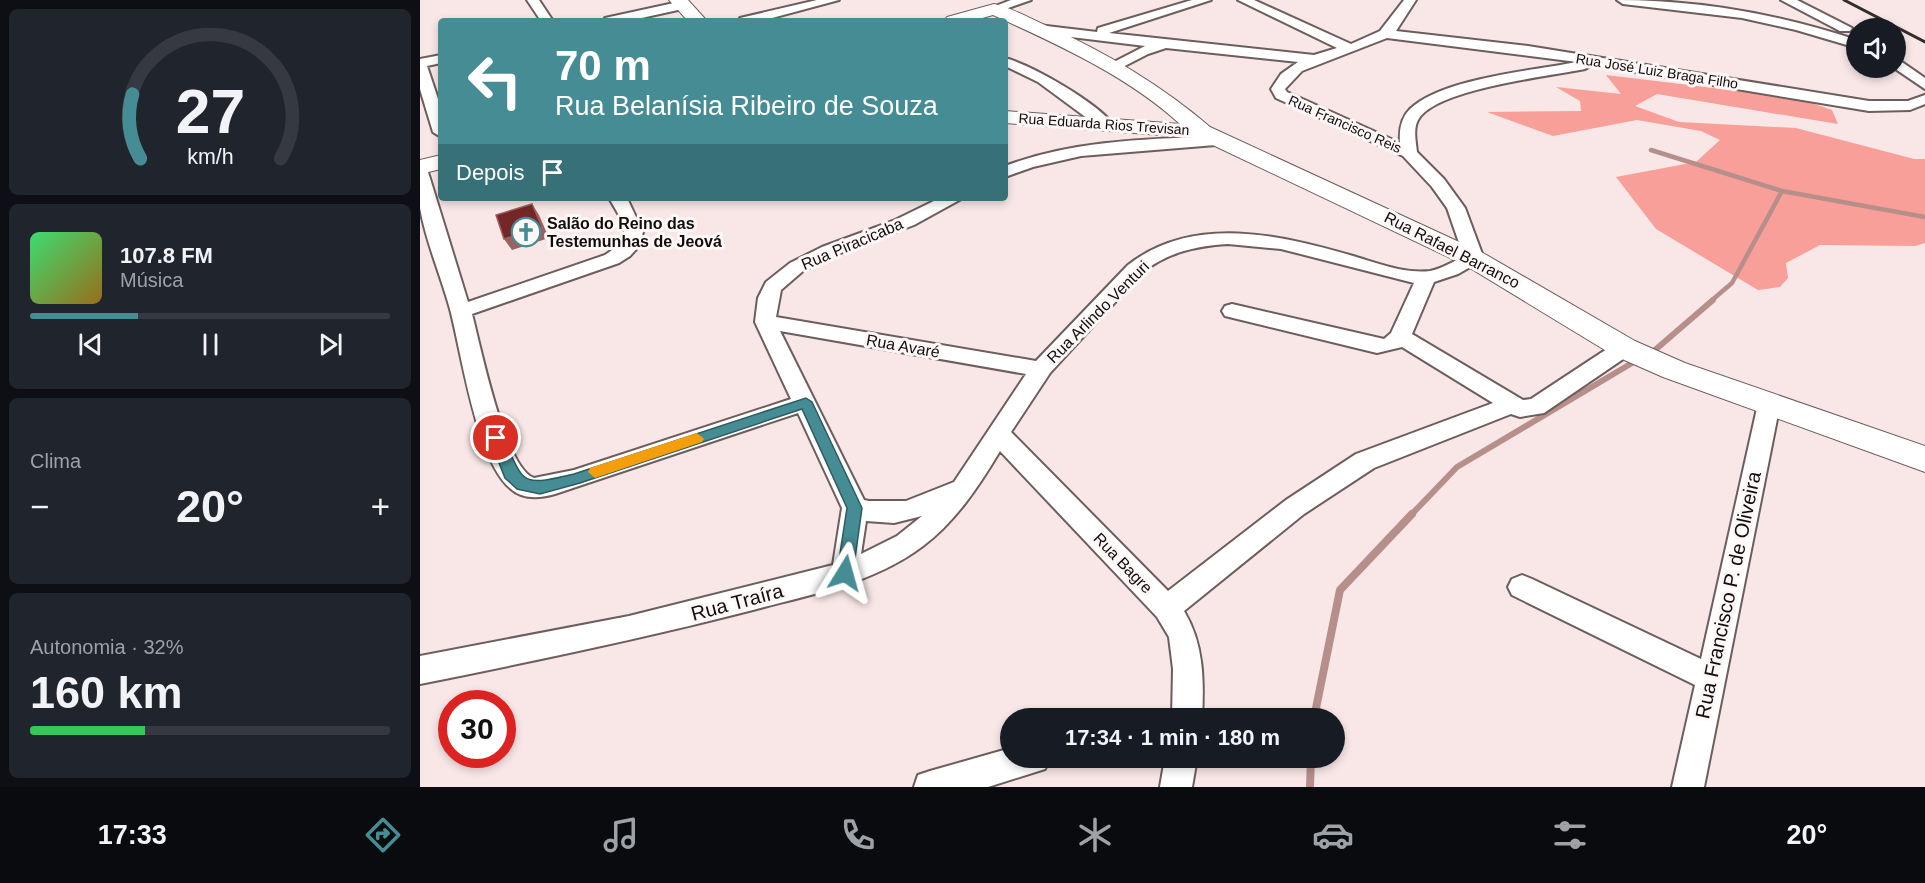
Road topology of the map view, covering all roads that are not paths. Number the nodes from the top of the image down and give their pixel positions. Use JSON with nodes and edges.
{"nodes":[{"id":1,"x":533,"y":0,"type":"edge"},
{"id":2,"x":833,"y":0,"type":"edge"},
{"id":3,"x":1025,"y":0,"type":"edge"},
{"id":4,"x":1205,"y":0,"type":"edge"},
{"id":5,"x":1244,"y":0,"type":"edge"},
{"id":6,"x":1412,"y":0,"type":"edge"},
{"id":7,"x":1623,"y":0,"type":"edge"},
{"id":8,"x":1787,"y":0,"type":"edge"},
{"id":9,"x":680,"y":2,"type":"edge"},
{"id":10,"x":994,"y":9,"type":"junction"},
{"id":11,"x":546,"y":18,"type":"edge"},
{"id":12,"x":621,"y":18,"type":"edge"},
{"id":13,"x":695,"y":18,"type":"edge"},
{"id":14,"x":758,"y":18,"type":"edge"},
{"id":15,"x":963,"y":18,"type":"edge"},
{"id":16,"x":1038,"y":29,"type":"junction"},
{"id":17,"x":1846,"y":30,"type":"edge"},
{"id":18,"x":1094,"y":33,"type":"junction"},
{"id":19,"x":1386,"y":34,"type":"junction"},
{"id":20,"x":1846,"y":40,"type":"edge"},
{"id":21,"x":1173,"y":43,"type":"junction"},
{"id":22,"x":1350,"y":49,"type":"junction"},
{"id":23,"x":438,"y":59,"type":"edge"},
{"id":24,"x":1314,"y":59,"type":"junction"},
{"id":25,"x":1597,"y":62,"type":"junction"},
{"id":26,"x":1008,"y":63,"type":"edge"},
{"id":27,"x":420,"y":65,"type":"edge"},
{"id":28,"x":1115,"y":67,"type":"junction"},
{"id":29,"x":1906,"y":70,"type":"edge"},
{"id":30,"x":423,"y":84,"type":"edge"},
{"id":31,"x":1925,"y":85,"type":"edge"},
{"id":32,"x":1925,"y":99,"type":"edge"},
{"id":33,"x":438,"y":107,"type":"edge"},
{"id":34,"x":1008,"y":117,"type":"edge"},
{"id":35,"x":1105,"y":124,"type":"junction"},
{"id":36,"x":1212,"y":136,"type":"junction"},
{"id":37,"x":1409,"y":153,"type":"junction"},
{"id":38,"x":438,"y":163,"type":"edge"},
{"id":39,"x":420,"y":167,"type":"edge"},
{"id":40,"x":1008,"y":171,"type":"edge"},
{"id":41,"x":420,"y":172,"type":"edge"},
{"id":42,"x":620,"y":201,"type":"edge"},
{"id":43,"x":948,"y":201,"type":"edge"},
{"id":44,"x":1474,"y":259,"type":"junction"},
{"id":45,"x":1426,"y":277,"type":"junction"},
{"id":46,"x":461,"y":311,"type":"junction"},
{"id":47,"x":1232,"y":311,"type":"dead end"},
{"id":48,"x":765,"y":322,"type":"junction"},
{"id":49,"x":1400,"y":336,"type":"junction"},
{"id":50,"x":1624,"y":348,"type":"junction"},
{"id":51,"x":1041,"y":369,"type":"junction"},
{"id":52,"x":806,"y":402,"type":"junction"},
{"id":53,"x":1769,"y":404,"type":"junction"},
{"id":54,"x":1512,"y":405,"type":"junction"},
{"id":55,"x":999,"y":435,"type":"junction"},
{"id":56,"x":1925,"y":459,"type":"edge"},
{"id":57,"x":966,"y":486,"type":"junction"},
{"id":58,"x":855,"y":508,"type":"junction"},
{"id":59,"x":845,"y":573,"type":"junction"},
{"id":60,"x":1522,"y":587,"type":"dead end"},
{"id":61,"x":1167,"y":608,"type":"junction"},
{"id":62,"x":420,"y":670,"type":"edge"},
{"id":63,"x":1710,"y":678,"type":"junction"},
{"id":64,"x":1183,"y":708,"type":"edge"},
{"id":65,"x":1000,"y":767,"type":"edge"},
{"id":66,"x":1179,"y":768,"type":"edge"},
{"id":67,"x":930,"y":787,"type":"edge"},
{"id":68,"x":1176,"y":787,"type":"edge"},
{"id":69,"x":1688,"y":787,"type":"edge"}],
"edges":[{"from":1,"to":11,"type":"street"},
{"from":2,"to":14,"type":"street"},
{"from":3,"to":10,"type":"street"},
{"from":4,"to":18,"type":"street"},
{"from":5,"to":22,"type":"street"},
{"from":6,"to":19,"type":"street"},
{"from":7,"to":20,"type":"street"},
{"from":8,"to":17,"type":"street"},
{"from":9,"to":12,"type":"street"},
{"from":9,"to":13,"type":"street"},
{"from":10,"to":15,"type":"street"},
{"from":10,"to":16,"type":"street","name":"Rua Rafael Barranco"},
{"from":16,"to":18,"type":"street"},
{"from":16,"to":28,"type":"street","name":"Rua Rafael Barranco"},
{"from":18,"to":21,"type":"street"},
{"from":19,"to":22,"type":"street"},
{"from":19,"to":25,"type":"street","name":"Rua José Luiz Braga Filho"},
{"from":21,"to":24,"type":"street"},
{"from":21,"to":28,"type":"street"},
{"from":22,"to":24,"type":"street"},
{"from":23,"to":27,"type":"street"},
{"from":24,"to":37,"type":"street","name":"Rua Francisco Reis"},
{"from":25,"to":32,"type":"street","name":"Rua José Luiz Braga Filho"},
{"from":25,"to":37,"type":"street"},
{"from":26,"to":35,"type":"street"},
{"from":27,"to":30,"type":"street"},
{"from":28,"to":36,"type":"street","name":"Rua Rafael Barranco"},
{"from":29,"to":31,"type":"street"},
{"from":30,"to":33,"type":"street"},
{"from":34,"to":35,"type":"street","name":"Rua Eduarda Rios Trevisan"},
{"from":35,"to":36,"type":"street","name":"Rua Eduarda Rios Trevisan"},
{"from":36,"to":40,"type":"street"},
{"from":36,"to":44,"type":"street","name":"Rua Rafael Barranco"},
{"from":37,"to":44,"type":"street","name":"Rua Francisco Reis"},
{"from":38,"to":39,"type":"street"},
{"from":41,"to":46,"type":"street"},
{"from":42,"to":46,"type":"street"},
{"from":43,"to":48,"type":"street","name":"Rua Piracicaba"},
{"from":44,"to":45,"type":"street","name":"Rua Arlindo Venturi"},
{"from":44,"to":50,"type":"street","name":"Rua Rafael Barranco"},
{"from":45,"to":49,"type":"street"},
{"from":45,"to":51,"type":"street","name":"Rua Arlindo Venturi"},
{"from":46,"to":52,"type":"street"},
{"from":47,"to":49,"type":"street"},
{"from":48,"to":51,"type":"street","name":"Rua Avaré"},
{"from":48,"to":52,"type":"street"},
{"from":49,"to":54,"type":"street"},
{"from":50,"to":53,"type":"street","name":"Rua Rafael Barranco"},
{"from":50,"to":54,"type":"street"},
{"from":51,"to":55,"type":"street","name":"Rua Arlindo Venturi"},
{"from":52,"to":58,"type":"street"},
{"from":53,"to":56,"type":"street","name":"Rua Rafael Barranco"},
{"from":53,"to":63,"type":"street","name":"Rua Francisco P. de Oliveira"},
{"from":54,"to":61,"type":"street"},
{"from":55,"to":57,"type":"street","name":"Rua Traíra"},
{"from":55,"to":61,"type":"street","name":"Rua Bagre"},
{"from":57,"to":58,"type":"street"},
{"from":57,"to":59,"type":"street","name":"Rua Traíra"},
{"from":58,"to":59,"type":"street"},
{"from":59,"to":62,"type":"street","name":"Rua Traíra"},
{"from":60,"to":63,"type":"street"},
{"from":61,"to":64,"type":"street","name":"Rua Bagre"},
{"from":63,"to":69,"type":"street","name":"Rua Francisco P. de Oliveira"},
{"from":65,"to":67,"type":"street"},
{"from":66,"to":68,"type":"street"}]}
